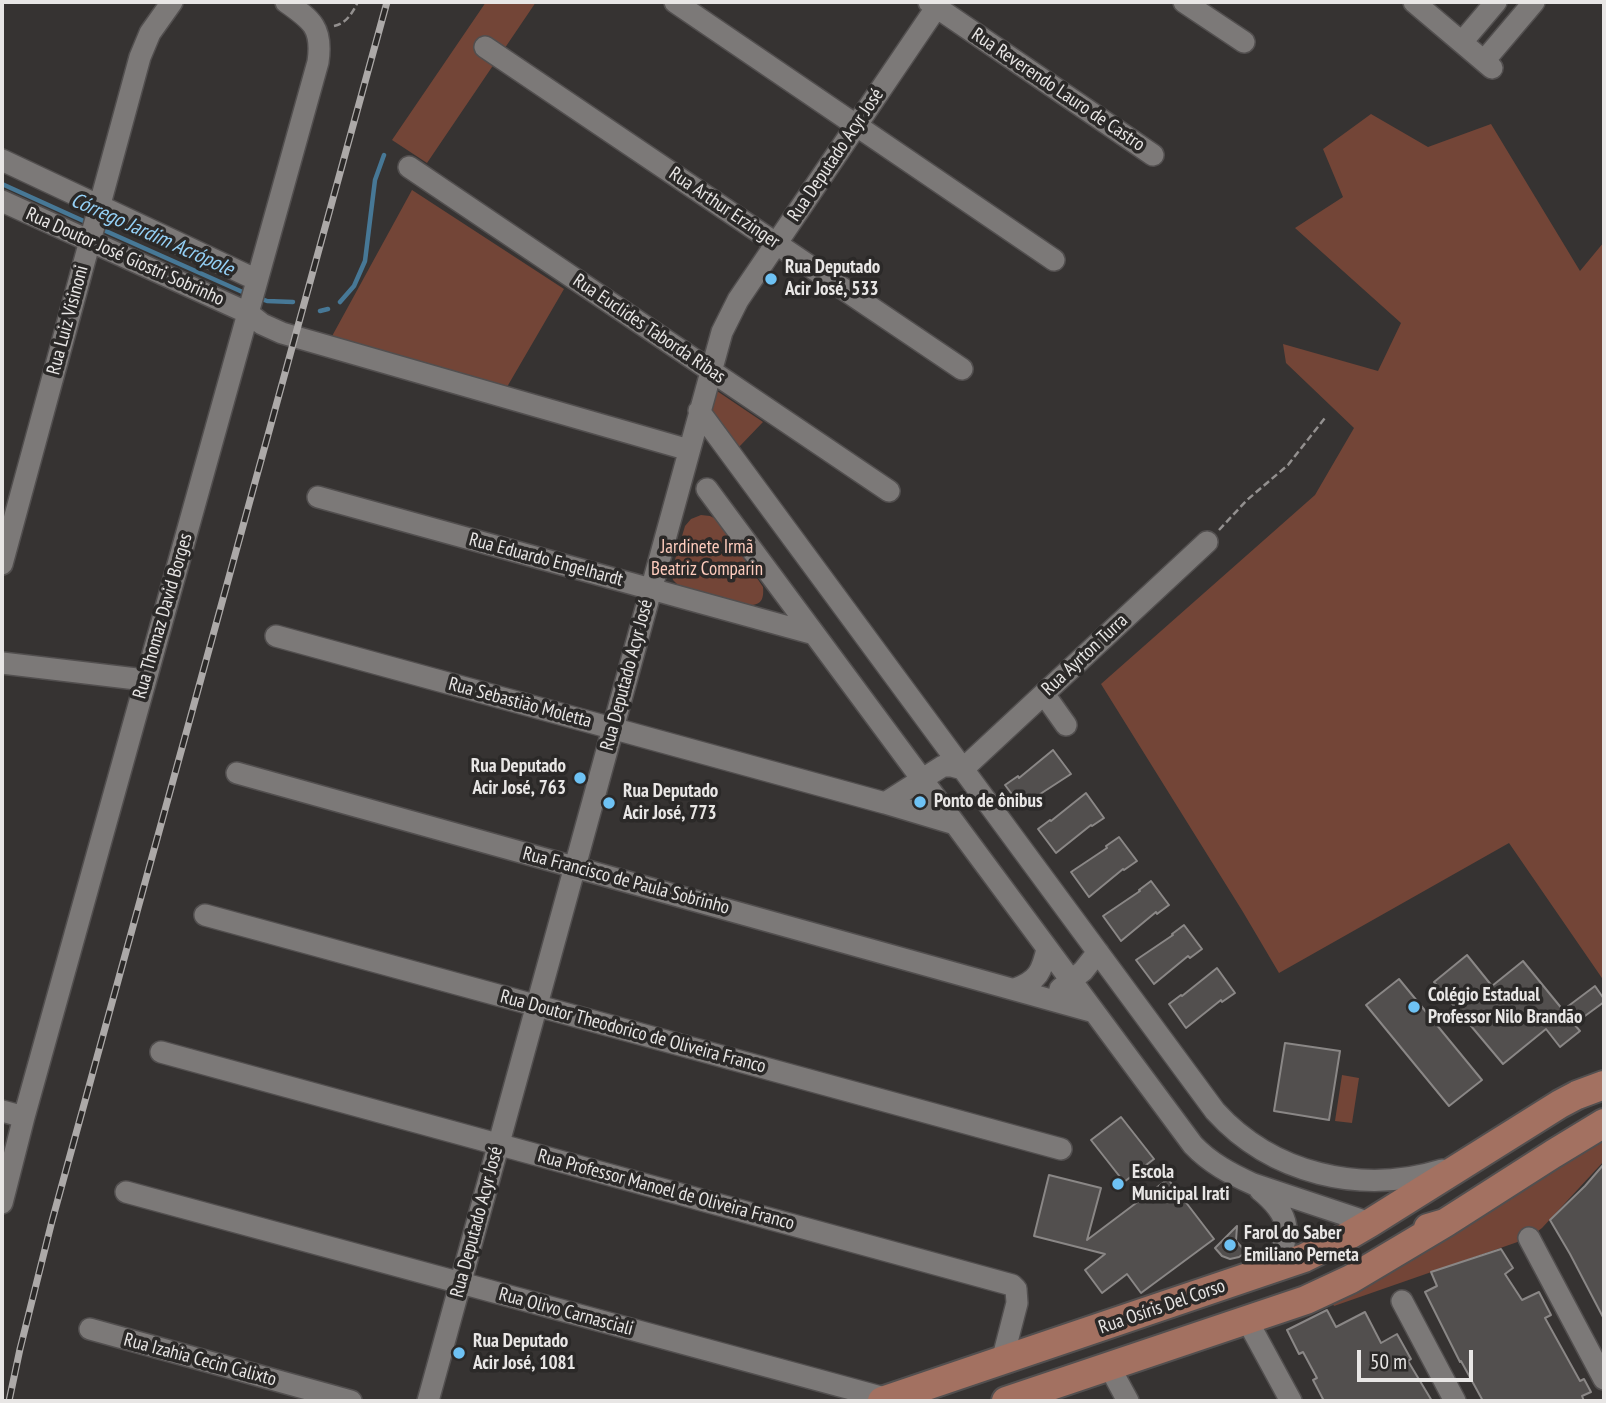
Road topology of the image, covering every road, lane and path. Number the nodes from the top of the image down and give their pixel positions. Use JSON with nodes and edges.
{"nodes":[{"id":1,"x":172,"y":2,"type":"edge"},
{"id":2,"x":286,"y":2,"type":"edge"},
{"id":3,"x":358,"y":2,"type":"edge"},
{"id":4,"x":675,"y":2,"type":"edge"},
{"id":5,"x":1184,"y":2,"type":"edge"},
{"id":6,"x":1496,"y":2,"type":"edge"},
{"id":7,"x":1534,"y":2,"type":"edge"},
{"id":8,"x":935,"y":4,"type":"edge"},
{"id":9,"x":1426,"y":5,"type":"edge"},
{"id":10,"x":317,"y":30,"type":"junction"},
{"id":11,"x":1244,"y":42,"type":"dead end"},
{"id":12,"x":1462,"y":42,"type":"junction"},
{"id":13,"x":485,"y":47,"type":"dead end"},
{"id":14,"x":856,"y":125,"type":"junction"},
{"id":15,"x":1153,"y":155,"type":"dead end"},
{"id":16,"x":2,"y":160,"type":"edge"},
{"id":17,"x":409,"y":167,"type":"dead end"},
{"id":18,"x":2,"y":201,"type":"edge"},
{"id":19,"x":99,"y":206,"type":"junction"},
{"id":20,"x":90,"y":241,"type":"junction"},
{"id":21,"x":776,"y":243,"type":"junction"},
{"id":22,"x":1054,"y":260,"type":"dead end"},
{"id":23,"x":257,"y":280,"type":"junction"},
{"id":24,"x":248,"y":313,"type":"junction"},
{"id":25,"x":962,"y":369,"type":"dead end"},
{"id":26,"x":710,"y":371,"type":"junction"},
{"id":27,"x":699,"y":411,"type":"junction"},
{"id":28,"x":1325,"y":418,"type":"dead end"},
{"id":29,"x":688,"y":450,"type":"junction"},
{"id":30,"x":707,"y":489,"type":"dead end"},
{"id":31,"x":889,"y":491,"type":"dead end"},
{"id":32,"x":318,"y":497,"type":"dead end"},
{"id":33,"x":1207,"y":542,"type":"joint"},
{"id":34,"x":2,"y":564,"type":"edge"},
{"id":35,"x":651,"y":589,"type":"junction"},
{"id":36,"x":814,"y":634,"type":"junction"},
{"id":37,"x":276,"y":636,"type":"dead end"},
{"id":38,"x":2,"y":663,"type":"edge"},
{"id":39,"x":145,"y":680,"type":"junction"},
{"id":40,"x":1044,"y":694,"type":"junction"},
{"id":41,"x":1066,"y":725,"type":"dead end"},
{"id":42,"x":612,"y":728,"type":"junction"},
{"id":43,"x":963,"y":769,"type":"junction"},
{"id":44,"x":236,"y":774,"type":"dead end"},
{"id":45,"x":922,"y":780,"type":"junction"},
{"id":46,"x":885,"y":803,"type":"junction"},
{"id":47,"x":955,"y":824,"type":"junction"},
{"id":48,"x":574,"y":867,"type":"junction"},
{"id":49,"x":205,"y":915,"type":"dead end"},
{"id":50,"x":1047,"y":949,"type":"junction"},
{"id":51,"x":1098,"y":952,"type":"junction"},
{"id":52,"x":1072,"y":982,"type":"junction"},
{"id":53,"x":1015,"y":989,"type":"junction"},
{"id":54,"x":1047,"y":998,"type":"junction"},
{"id":55,"x":537,"y":1005,"type":"junction"},
{"id":56,"x":1094,"y":1012,"type":"junction"},
{"id":57,"x":161,"y":1052,"type":"dead end"},
{"id":58,"x":1604,"y":1085,"type":"edge"},
{"id":59,"x":2,"y":1111,"type":"edge"},
{"id":60,"x":24,"y":1117,"type":"junction"},
{"id":61,"x":1604,"y":1123,"type":"edge"},
{"id":62,"x":498,"y":1145,"type":"junction"},
{"id":63,"x":1061,"y":1149,"type":"dead end"},
{"id":64,"x":1466,"y":1163,"type":"junction"},
{"id":65,"x":1253,"y":1184,"type":"junction"},
{"id":66,"x":126,"y":1192,"type":"dead end"},
{"id":67,"x":2,"y":1203,"type":"edge"},
{"id":68,"x":1370,"y":1223,"type":"junction"},
{"id":69,"x":1445,"y":1223,"type":"junction"},
{"id":70,"x":1529,"y":1238,"type":"dead end"},
{"id":71,"x":1274,"y":1269,"type":"junction"},
{"id":72,"x":461,"y":1283,"type":"junction"},
{"id":73,"x":1402,"y":1301,"type":"dead end"},
{"id":74,"x":1247,"y":1320,"type":"junction"},
{"id":75,"x":90,"y":1329,"type":"dead end"},
{"id":76,"x":1055,"y":1343,"type":"junction"},
{"id":77,"x":1002,"y":1361,"type":"junction"},
{"id":78,"x":1109,"y":1366,"type":"junction"},
{"id":79,"x":1604,"y":1380,"type":"edge"},
{"id":80,"x":1065,"y":1381,"type":"junction"},
{"id":81,"x":847,"y":1395,"type":"edge"},
{"id":82,"x":1013,"y":1399,"type":"edge"},
{"id":83,"x":885,"y":1400,"type":"edge"},
{"id":84,"x":351,"y":1401,"type":"edge"},
{"id":85,"x":428,"y":1401,"type":"edge"},
{"id":86,"x":1128,"y":1401,"type":"edge"},
{"id":87,"x":1291,"y":1401,"type":"edge"},
{"id":88,"x":1455,"y":1401,"type":"edge"}],
"edges":[{"from":1,"to":19,"type":"street","name":"Rua Luiz Visinoni"},
{"from":2,"to":10,"type":"street"},
{"from":3,"to":10,"type":"path"},
{"from":4,"to":14,"type":"street"},
{"from":5,"to":11,"type":"street"},
{"from":6,"to":12,"type":"street"},
{"from":7,"to":12,"type":"street"},
{"from":8,"to":14,"type":"street","name":"Rua Deputado Acyr José"},
{"from":8,"to":15,"type":"street","name":"Rua Reverendo Lauro de Castro"},
{"from":9,"to":12,"type":"street"},
{"from":10,"to":23,"type":"street","name":"Rua Thomaz David Borges"},
{"from":13,"to":21,"type":"street","name":"Rua Arthur Erzinger"},
{"from":14,"to":21,"type":"street","name":"Rua Deputado Acyr José"},
{"from":14,"to":22,"type":"street"},
{"from":16,"to":19,"type":"street","name":"Rua Doutor José Giostri Sobrinho"},
{"from":17,"to":26,"type":"street","name":"Rua Euclides Taborda Ribas"},
{"from":18,"to":20,"type":"street","name":"Rua Doutor José Giostri Sobrinho"},
{"from":19,"to":20,"type":"street","name":"Rua Luiz Visinoni"},
{"from":19,"to":23,"type":"street","name":"Rua Doutor José Giostri Sobrinho"},
{"from":20,"to":24,"type":"street","name":"Rua Doutor José Giostri Sobrinho"},
{"from":20,"to":34,"type":"street","name":"Rua Luiz Visinoni"},
{"from":21,"to":25,"type":"street","name":"Rua Arthur Erzinger"},
{"from":21,"to":26,"type":"street","name":"Rua Deputado Acyr José"},
{"from":23,"to":24,"type":"street","name":"Rua Thomaz David Borges"},
{"from":24,"to":29,"type":"street","name":"Rua Doutor José Giostri Sobrinho"},
{"from":24,"to":39,"type":"street","name":"Rua Thomaz David Borges"},
{"from":26,"to":27,"type":"street","name":"Rua Deputado Acyr José"},
{"from":26,"to":31,"type":"street","name":"Rua Euclides Taborda Ribas"},
{"from":27,"to":29,"type":"street","name":"Rua Deputado Acyr José"},
{"from":27,"to":43,"type":"street"},
{"from":28,"to":33,"type":"path"},
{"from":29,"to":35,"type":"street","name":"Rua Deputado Acyr José"},
{"from":30,"to":36,"type":"street"},
{"from":32,"to":35,"type":"street","name":"Rua Eduardo Engelhardt"},
{"from":33,"to":40,"type":"street","name":"Rua Ayrton Turra"},
{"from":35,"to":36,"type":"street","name":"Rua Eduardo Engelhardt"},
{"from":35,"to":42,"type":"street","name":"Rua Deputado Acyr José"},
{"from":36,"to":45,"type":"street"},
{"from":37,"to":42,"type":"street","name":"Rua Sebastião Moletta"},
{"from":38,"to":39,"type":"street"},
{"from":39,"to":60,"type":"street","name":"Rua Thomaz David Borges"},
{"from":40,"to":41,"type":"street"},
{"from":40,"to":43,"type":"street","name":"Rua Ayrton Turra"},
{"from":42,"to":46,"type":"street","name":"Rua Sebastião Moletta"},
{"from":42,"to":48,"type":"street","name":"Rua Deputado Acyr José"},
{"from":43,"to":45,"type":"street"},
{"from":43,"to":51,"type":"street"},
{"from":44,"to":48,"type":"street","name":"Rua Francisco de Paula Sobrinho"},
{"from":45,"to":46,"type":"street"},
{"from":45,"to":47,"type":"street"},
{"from":46,"to":47,"type":"street","name":"Rua Sebastião Moletta"},
{"from":47,"to":50,"type":"street"},
{"from":48,"to":53,"type":"street","name":"Rua Francisco de Paula Sobrinho"},
{"from":48,"to":55,"type":"street","name":"Rua Deputado Acyr José"},
{"from":49,"to":55,"type":"street","name":"Rua Doutor Theodorico de Oliveira Franco"},
{"from":50,"to":52,"type":"street"},
{"from":50,"to":53,"type":"street"},
{"from":51,"to":52,"type":"street"},
{"from":51,"to":64,"type":"street"},
{"from":52,"to":54,"type":"street"},
{"from":52,"to":56,"type":"street"},
{"from":53,"to":54,"type":"street","name":"Rua Francisco de Paula Sobrinho"},
{"from":54,"to":56,"type":"street","name":"Rua Francisco de Paula Sobrinho"},
{"from":55,"to":62,"type":"street","name":"Rua Deputado Acyr José"},
{"from":55,"to":63,"type":"street","name":"Rua Doutor Theodorico de Oliveira Franco"},
{"from":56,"to":65,"type":"street"},
{"from":57,"to":62,"type":"street","name":"Rua Professor Manoel de Oliveira Franco"},
{"from":58,"to":64,"type":"main road","name":"Rua Osíris Del Corso"},
{"from":59,"to":60,"type":"street"},
{"from":60,"to":67,"type":"street","name":"Rua Thomaz David Borges"},
{"from":61,"to":69,"type":"main road","name":"Rua Osíris Del Corso"},
{"from":62,"to":72,"type":"street","name":"Rua Deputado Acyr José"},
{"from":62,"to":77,"type":"street","name":"Rua Professor Manoel de Oliveira Franco"},
{"from":64,"to":68,"type":"main road","name":"Rua Osíris Del Corso"},
{"from":65,"to":68,"type":"street"},
{"from":65,"to":71,"type":"street"},
{"from":66,"to":72,"type":"street","name":"Rua Olivo Carnasciali"},
{"from":68,"to":69,"type":"main road"},
{"from":68,"to":71,"type":"main road","name":"Rua Osíris Del Corso"},
{"from":69,"to":74,"type":"main road","name":"Rua Osíris Del Corso"},
{"from":70,"to":79,"type":"street"},
{"from":71,"to":76,"type":"main road","name":"Rua Osíris Del Corso"},
{"from":72,"to":81,"type":"street","name":"Rua Olivo Carnasciali"},
{"from":72,"to":85,"type":"street","name":"Rua Deputado Acyr José"},
{"from":73,"to":88,"type":"street"},
{"from":74,"to":78,"type":"main road","name":"Rua Osíris Del Corso"},
{"from":74,"to":87,"type":"street"},
{"from":75,"to":84,"type":"street","name":"Rua Izahia Cecin Calixto"},
{"from":76,"to":77,"type":"main road","name":"Rua Osíris Del Corso"},
{"from":76,"to":80,"type":"main road"},
{"from":77,"to":82,"type":"main road"},
{"from":77,"to":83,"type":"main road","name":"Rua Osíris Del Corso"},
{"from":78,"to":80,"type":"main road","name":"Rua Osíris Del Corso"},
{"from":78,"to":86,"type":"street"},
{"from":80,"to":82,"type":"main road","name":"Rua Osíris Del Corso"},
{"from":81,"to":83,"type":"street","name":"Rua Olivo Carnasciali"}]}
